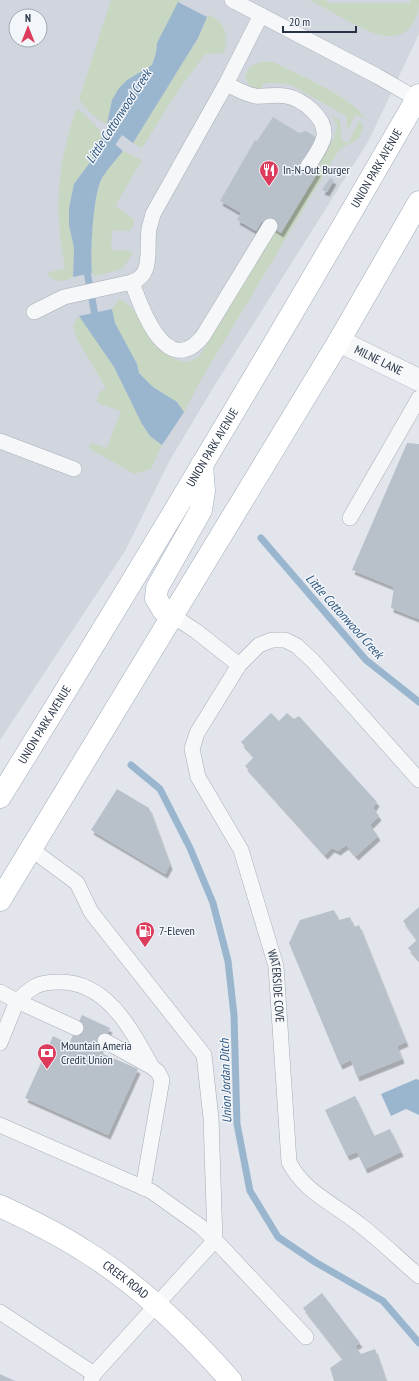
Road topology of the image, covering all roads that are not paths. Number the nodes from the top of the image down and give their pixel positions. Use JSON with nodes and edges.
{"nodes":[{"id":1,"x":232,"y":0,"type":"edge"},
{"id":2,"x":249,"y":4,"type":"edge"},
{"id":3,"x":261,"y":15,"type":"junction"},
{"id":4,"x":226,"y":84,"type":"junction"},
{"id":5,"x":418,"y":98,"type":"edge"},
{"id":6,"x":308,"y":166,"type":"dead end"},
{"id":7,"x":419,"y":202,"type":"edge"},
{"id":8,"x":270,"y":226,"type":"dead end"},
{"id":9,"x":124,"y":284,"type":"junction"},
{"id":10,"x":34,"y":312,"type":"dead end"},
{"id":11,"x":339,"y":341,"type":"junction"},
{"id":12,"x":419,"y":380,"type":"edge"},
{"id":13,"x":419,"y":398,"type":"edge"},
{"id":14,"x":0,"y":441,"type":"edge"},
{"id":15,"x":202,"y":464,"type":"junction"},
{"id":16,"x":74,"y":469,"type":"dead end"},
{"id":17,"x":350,"y":518,"type":"dead end"},
{"id":18,"x":173,"y":616,"type":"junction"},
{"id":19,"x":238,"y":665,"type":"junction"},
{"id":20,"x":419,"y":780,"type":"edge"},
{"id":21,"x":0,"y":797,"type":"edge"},
{"id":22,"x":31,"y":849,"type":"junction"},
{"id":23,"x":0,"y":900,"type":"edge"},
{"id":24,"x":0,"y":992,"type":"edge"},
{"id":25,"x":17,"y":1001,"type":"junction"},
{"id":26,"x":76,"y":1028,"type":"dead end"},
{"id":27,"x":105,"y":1041,"type":"dead end"},
{"id":28,"x":0,"y":1043,"type":"edge"},
{"id":29,"x":155,"y":1069,"type":"junction"},
{"id":30,"x":0,"y":1125,"type":"edge"},
{"id":31,"x":143,"y":1188,"type":"junction"},
{"id":32,"x":0,"y":1206,"type":"edge"},
{"id":33,"x":215,"y":1240,"type":"junction"},
{"id":34,"x":419,"y":1276,"type":"edge"},
{"id":35,"x":157,"y":1306,"type":"junction"},
{"id":36,"x":0,"y":1312,"type":"edge"},
{"id":37,"x":306,"y":1337,"type":"dead end"},
{"id":38,"x":92,"y":1378,"type":"edge"},
{"id":39,"x":230,"y":1381,"type":"edge"}],
"edges":[{"from":1,"to":2,"type":"lane"},
{"from":2,"to":3,"type":"lane"},
{"from":3,"to":4,"type":"lane"},
{"from":3,"to":5,"type":"lane"},
{"from":4,"to":6,"type":"lane"},
{"from":4,"to":9,"type":"lane"},
{"from":5,"to":15,"type":"main road","name":"UNION PARK AVENUE"},
{"from":7,"to":11,"type":"main road"},
{"from":8,"to":9,"type":"lane"},
{"from":9,"to":10,"type":"lane"},
{"from":11,"to":12,"type":"street","name":"MILNE LANE"},
{"from":11,"to":18,"type":"main road"},
{"from":13,"to":17,"type":"lane"},
{"from":14,"to":16,"type":"lane"},
{"from":15,"to":18,"type":"main road"},
{"from":15,"to":21,"type":"main road","name":"UNION PARK AVENUE"},
{"from":18,"to":19,"type":"lane"},
{"from":18,"to":22,"type":"main road"},
{"from":19,"to":20,"type":"lane","name":"WATERSIDE COVE"},
{"from":19,"to":34,"type":"lane","name":"WATERSIDE COVE"},
{"from":22,"to":23,"type":"main road"},
{"from":22,"to":33,"type":"lane"},
{"from":24,"to":25,"type":"lane"},
{"from":25,"to":26,"type":"lane"},
{"from":25,"to":28,"type":"lane"},
{"from":25,"to":29,"type":"lane"},
{"from":27,"to":29,"type":"lane"},
{"from":29,"to":31,"type":"lane"},
{"from":30,"to":31,"type":"lane"},
{"from":31,"to":33,"type":"lane"},
{"from":32,"to":35,"type":"main road","name":"CREEK ROAD"},
{"from":33,"to":35,"type":"lane"},
{"from":33,"to":37,"type":"lane"},
{"from":35,"to":38,"type":"lane"},
{"from":35,"to":39,"type":"main road","name":"CREEK ROAD"},
{"from":36,"to":38,"type":"lane"}]}
